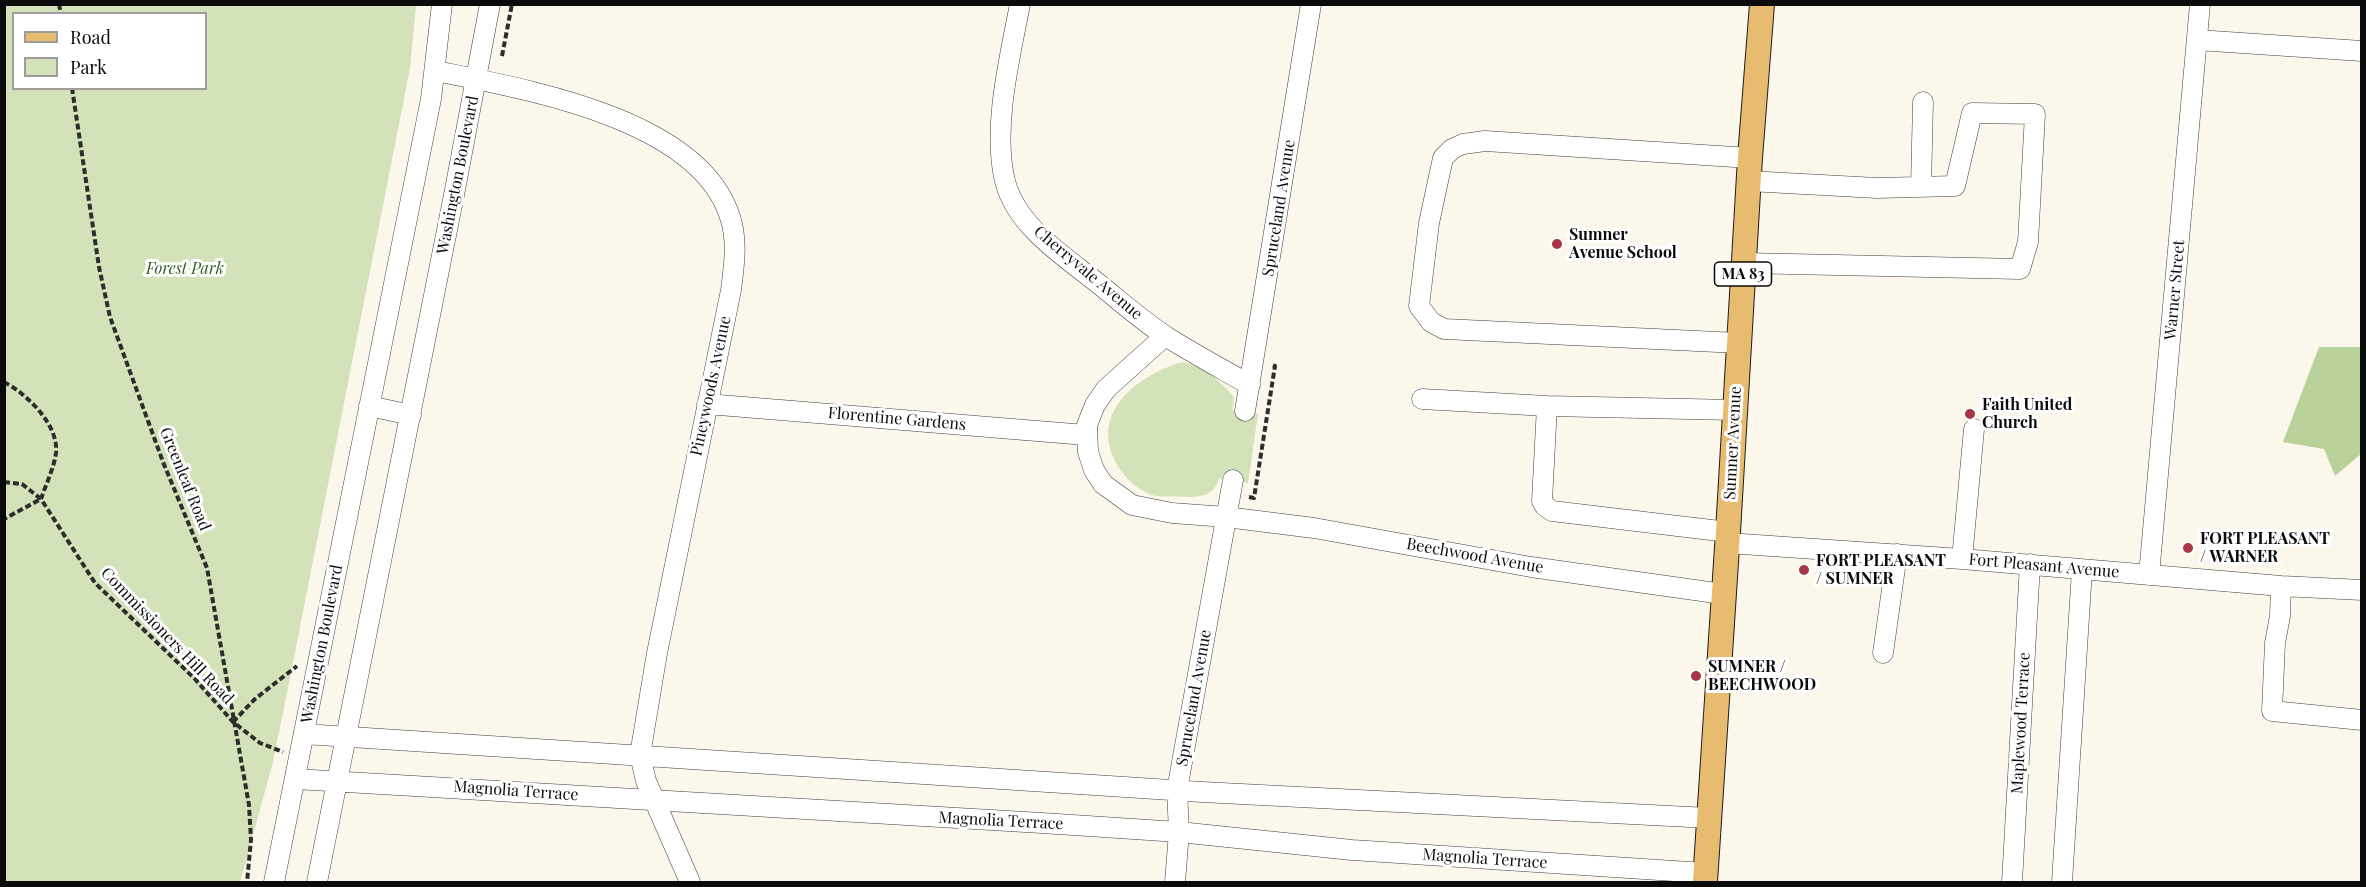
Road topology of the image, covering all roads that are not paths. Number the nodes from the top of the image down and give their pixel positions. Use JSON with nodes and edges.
{"nodes":[{"id":1,"x":442,"y":4,"type":"edge"},
{"id":2,"x":490,"y":4,"type":"edge"},
{"id":3,"x":1020,"y":4,"type":"edge"},
{"id":4,"x":1311,"y":4,"type":"edge"},
{"id":5,"x":1762,"y":4,"type":"edge"},
{"id":6,"x":2200,"y":4,"type":"edge"},
{"id":7,"x":2197,"y":40,"type":"junction"},
{"id":8,"x":2361,"y":51,"type":"edge"},
{"id":9,"x":436,"y":71,"type":"junction"},
{"id":10,"x":477,"y":79,"type":"junction"},
{"id":11,"x":1923,"y":102,"type":"dead end"},
{"id":12,"x":1749,"y":170,"type":"junction"},
{"id":13,"x":1921,"y":187,"type":"junction"},
{"id":14,"x":1744,"y":263,"type":"junction"},
{"id":15,"x":1165,"y":336,"type":"junction"},
{"id":16,"x":1739,"y":343,"type":"junction"},
{"id":17,"x":1250,"y":385,"type":"junction"},
{"id":18,"x":1422,"y":399,"type":"dead end"},
{"id":19,"x":707,"y":404,"type":"junction"},
{"id":20,"x":369,"y":406,"type":"junction"},
{"id":21,"x":1546,"y":406,"type":"junction"},
{"id":22,"x":1735,"y":410,"type":"junction"},
{"id":23,"x":1245,"y":411,"type":"dead end"},
{"id":24,"x":411,"y":415,"type":"junction"},
{"id":25,"x":1974,"y":429,"type":"dead end"},
{"id":26,"x":1086,"y":435,"type":"junction"},
{"id":27,"x":1231,"y":487,"type":"road end"},
{"id":28,"x":1226,"y":517,"type":"junction"},
{"id":29,"x":1728,"y":538,"type":"junction"},
{"id":30,"x":1897,"y":554,"type":"junction"},
{"id":31,"x":1962,"y":559,"type":"junction"},
{"id":32,"x":2030,"y":564,"type":"junction"},
{"id":33,"x":2082,"y":570,"type":"junction"},
{"id":34,"x":2149,"y":575,"type":"junction"},
{"id":35,"x":2282,"y":586,"type":"junction"},
{"id":36,"x":2361,"y":590,"type":"edge"},
{"id":37,"x":1723,"y":594,"type":"junction"},
{"id":38,"x":1883,"y":653,"type":"dead end"},
{"id":39,"x":2361,"y":720,"type":"edge"},
{"id":40,"x":304,"y":734,"type":"junction"},
{"id":41,"x":346,"y":736,"type":"junction"},
{"id":42,"x":640,"y":755,"type":"junction"},
{"id":43,"x":295,"y":779,"type":"junction"},
{"id":44,"x":338,"y":781,"type":"junction"},
{"id":45,"x":1177,"y":789,"type":"junction"},
{"id":46,"x":655,"y":799,"type":"junction"},
{"id":47,"x":1709,"y":818,"type":"junction"},
{"id":48,"x":1179,"y":832,"type":"junction"},
{"id":49,"x":1705,"y":878,"type":"edge"},
{"id":50,"x":274,"y":882,"type":"edge"},
{"id":51,"x":317,"y":882,"type":"edge"},
{"id":52,"x":690,"y":882,"type":"edge"},
{"id":53,"x":1175,"y":882,"type":"edge"},
{"id":54,"x":2012,"y":882,"type":"edge"},
{"id":55,"x":2062,"y":882,"type":"edge"}],
"edges":[{"from":1,"to":9,"type":"street","name":"Washington Boulevard"},
{"from":2,"to":10,"type":"street","name":"Washington Boulevard"},
{"from":3,"to":15,"type":"street","name":"Cherryvale Avenue"},
{"from":4,"to":17,"type":"street","name":"Spruceland Avenue"},
{"from":5,"to":12,"type":"main road","name":"Sumner Avenue","number":"MA 83"},
{"from":6,"to":7,"type":"street","name":"Warner Street"},
{"from":7,"to":8,"type":"street"},
{"from":7,"to":34,"type":"street","name":"Warner Street"},
{"from":9,"to":10,"type":"street","name":"Pineywoods Avenue"},
{"from":9,"to":20,"type":"street","name":"Washington Boulevard"},
{"from":10,"to":19,"type":"street","name":"Pineywoods Avenue"},
{"from":10,"to":24,"type":"street","name":"Washington Boulevard"},
{"from":11,"to":13,"type":"street"},
{"from":12,"to":13,"type":"street"},
{"from":12,"to":14,"type":"main road","name":"Sumner Avenue","number":"MA 83"},
{"from":12,"to":16,"type":"street"},
{"from":13,"to":14,"type":"street"},
{"from":14,"to":16,"type":"main road","name":"Sumner Avenue","number":"MA 83"},
{"from":15,"to":17,"type":"street","name":"Cherryvale Avenue"},
{"from":15,"to":26,"type":"street"},
{"from":16,"to":22,"type":"main road","name":"Sumner Avenue","number":"MA 83"},
{"from":17,"to":23,"type":"street","name":"Spruceland Avenue"},
{"from":18,"to":21,"type":"street"},
{"from":19,"to":26,"type":"street","name":"Florentine Gardens"},
{"from":19,"to":42,"type":"street","name":"Pineywoods Avenue"},
{"from":20,"to":24,"type":"street"},
{"from":20,"to":40,"type":"street","name":"Washington Boulevard"},
{"from":21,"to":22,"type":"street"},
{"from":21,"to":29,"type":"street","name":"Fort Pleasant Avenue"},
{"from":22,"to":29,"type":"main road","name":"Sumner Avenue","number":"MA 83"},
{"from":24,"to":41,"type":"street","name":"Washington Boulevard"},
{"from":25,"to":31,"type":"street"},
{"from":26,"to":28,"type":"street","name":"Beechwood Avenue"},
{"from":27,"to":28,"type":"street","name":"Spruceland Avenue"},
{"from":28,"to":37,"type":"street","name":"Beechwood Avenue"},
{"from":28,"to":45,"type":"street","name":"Spruceland Avenue"},
{"from":29,"to":30,"type":"street","name":"Fort Pleasant Avenue"},
{"from":29,"to":37,"type":"main road","name":"Sumner Avenue","number":"MA 83"},
{"from":30,"to":31,"type":"street","name":"Fort Pleasant Avenue"},
{"from":30,"to":38,"type":"street"},
{"from":31,"to":32,"type":"street","name":"Fort Pleasant Avenue"},
{"from":32,"to":33,"type":"street","name":"Fort Pleasant Avenue"},
{"from":32,"to":54,"type":"street","name":"Maplewood Terrace"},
{"from":33,"to":34,"type":"street","name":"Fort Pleasant Avenue"},
{"from":33,"to":55,"type":"street"},
{"from":34,"to":35,"type":"street","name":"Fort Pleasant Avenue"},
{"from":35,"to":36,"type":"street","name":"Fort Pleasant Avenue"},
{"from":35,"to":39,"type":"street"},
{"from":37,"to":47,"type":"main road","name":"Sumner Avenue","number":"MA 83"},
{"from":40,"to":41,"type":"street"},
{"from":40,"to":43,"type":"street","name":"Washington Boulevard"},
{"from":41,"to":42,"type":"street"},
{"from":41,"to":44,"type":"street","name":"Washington Boulevard"},
{"from":42,"to":45,"type":"street"},
{"from":42,"to":46,"type":"street","name":"Pineywoods Avenue"},
{"from":43,"to":44,"type":"street","name":"Magnolia Terrace"},
{"from":43,"to":50,"type":"street","name":"Washington Boulevard"},
{"from":44,"to":46,"type":"street","name":"Magnolia Terrace"},
{"from":44,"to":51,"type":"street","name":"Washington Boulevard"},
{"from":45,"to":47,"type":"street"},
{"from":45,"to":48,"type":"street","name":"Spruceland Avenue"},
{"from":46,"to":48,"type":"street","name":"Magnolia Terrace"},
{"from":46,"to":52,"type":"street","name":"Pineywoods Avenue"},
{"from":47,"to":49,"type":"main road","name":"Sumner Avenue","number":"MA 83"},
{"from":48,"to":49,"type":"street","name":"Magnolia Terrace"},
{"from":48,"to":53,"type":"street","name":"Spruceland Avenue"}]}
